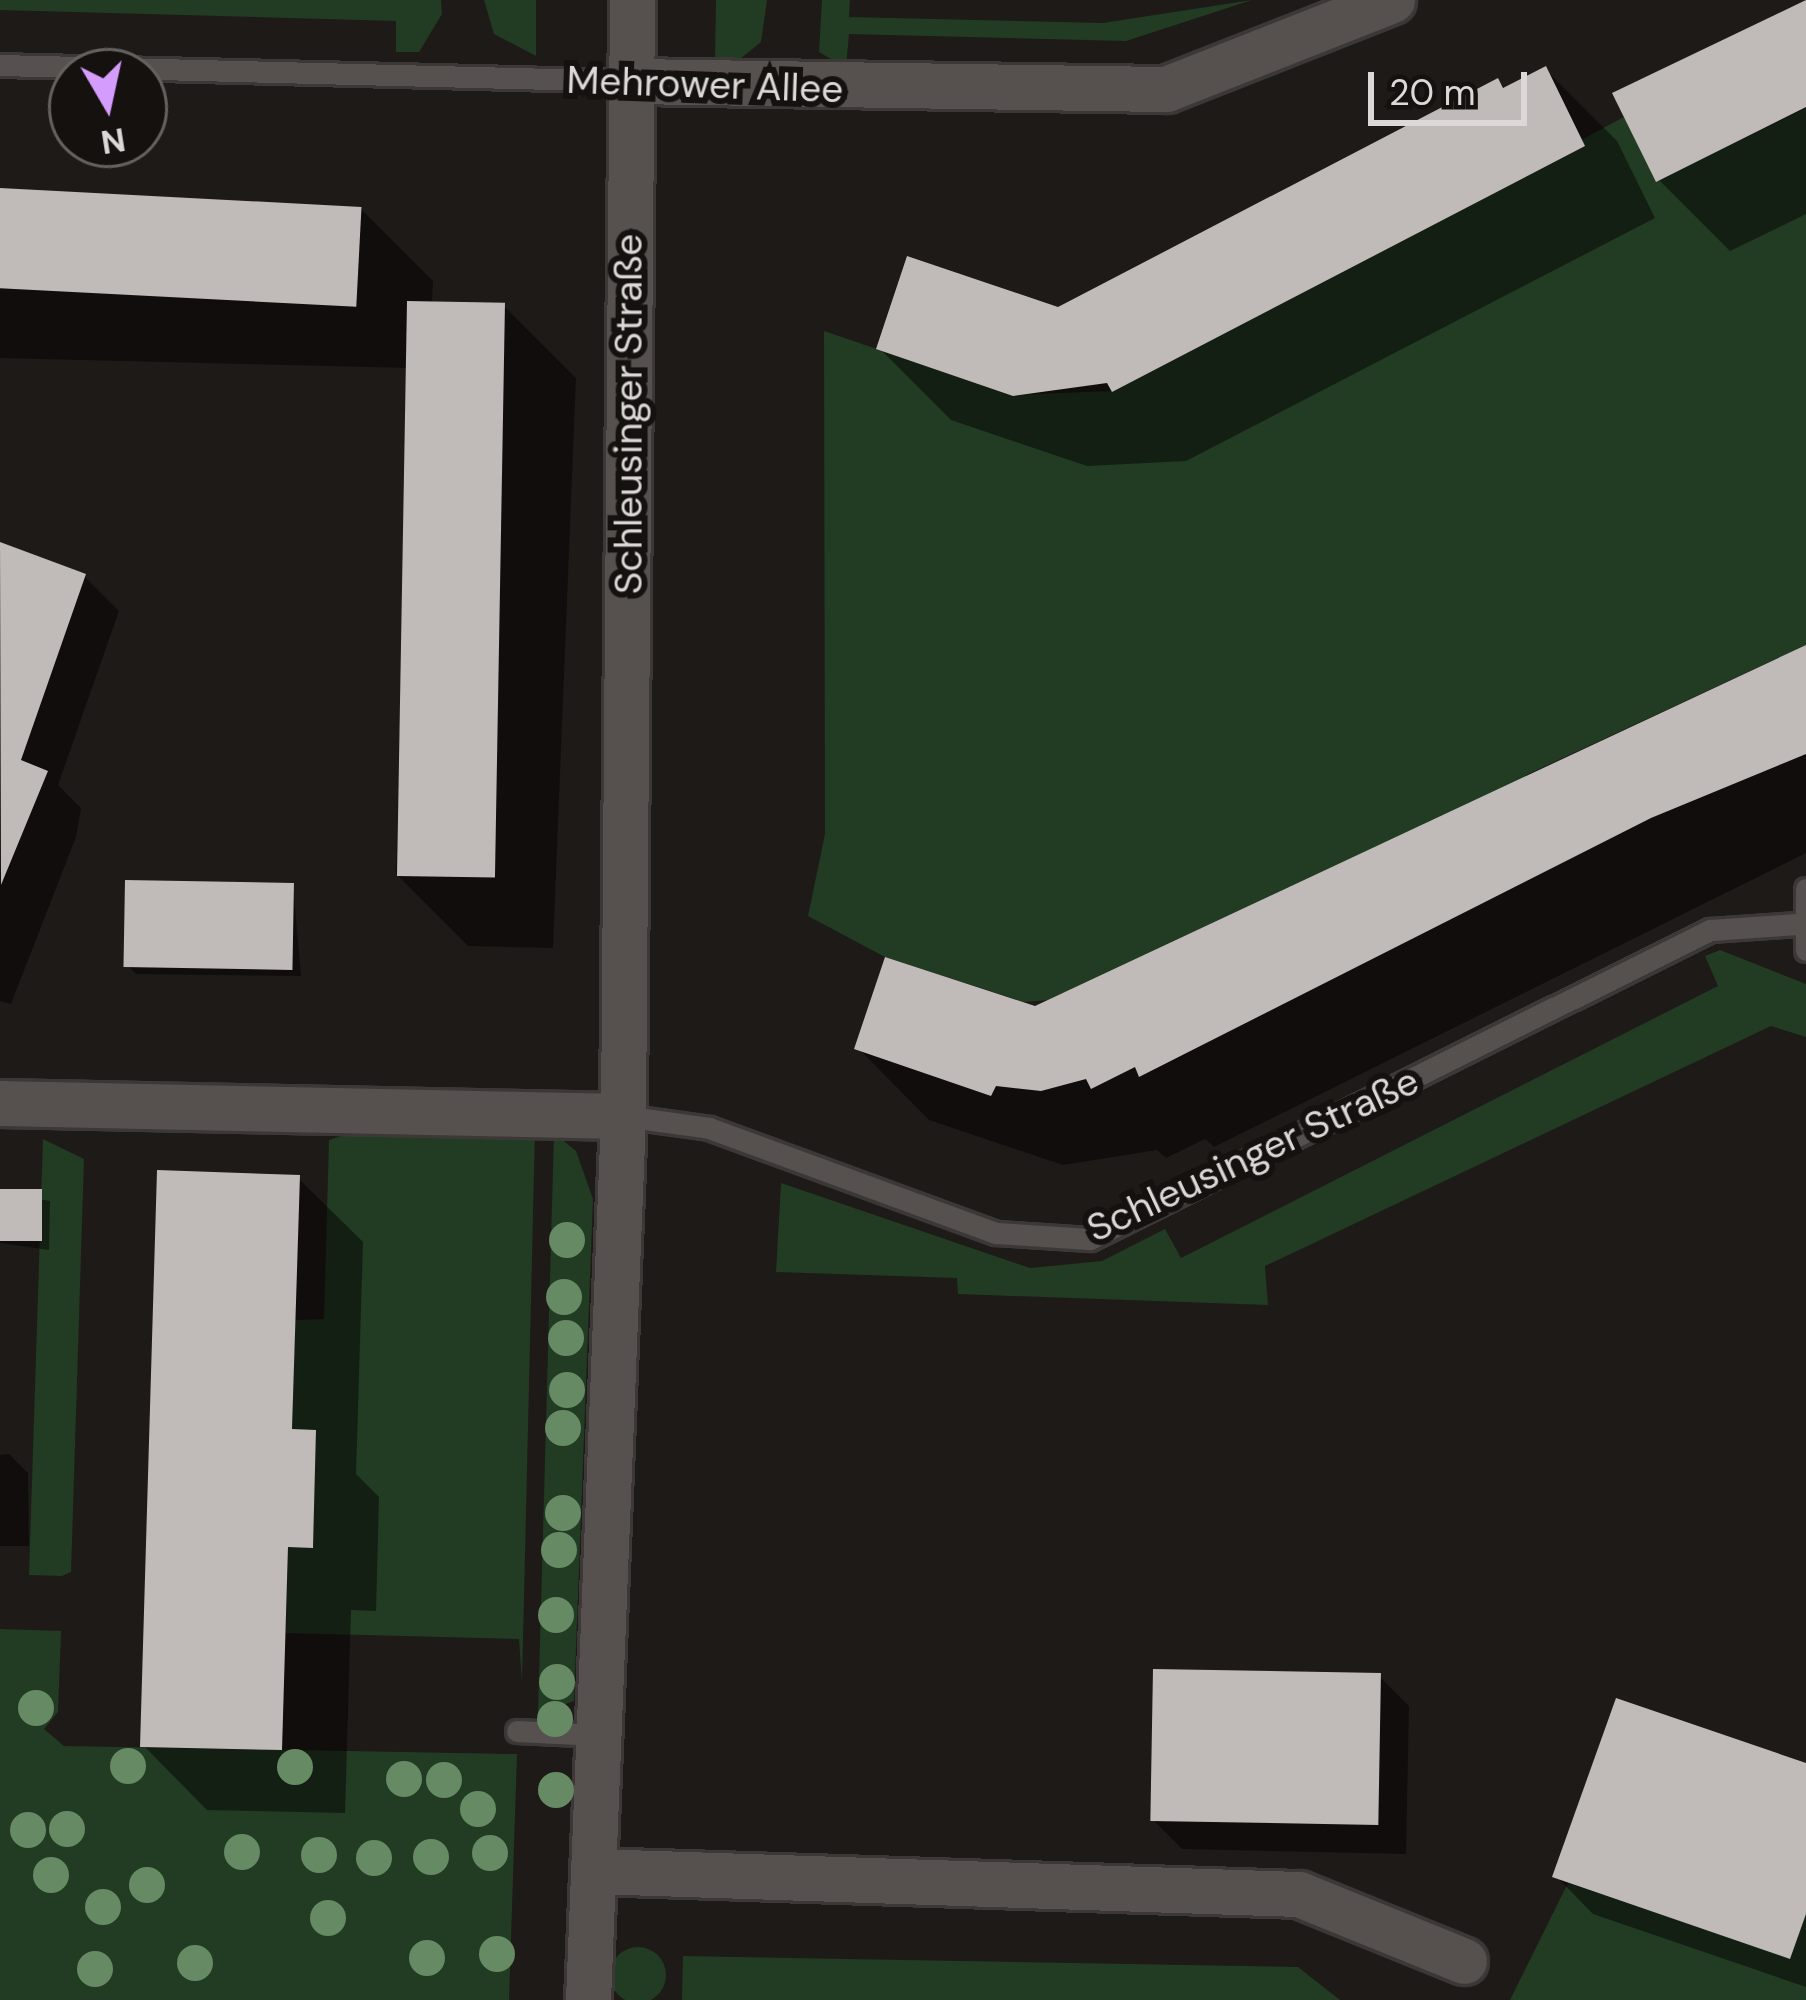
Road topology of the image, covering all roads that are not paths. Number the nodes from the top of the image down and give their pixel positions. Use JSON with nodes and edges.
{"nodes":[{"id":1,"x":632,"y":0,"type":"edge"},
{"id":2,"x":1392,"y":0,"type":"edge"},
{"id":3,"x":0,"y":65,"type":"edge"},
{"id":4,"x":630,"y":82,"type":"junction"},
{"id":5,"x":1806,"y":889,"type":"edge"},
{"id":6,"x":1798,"y":924,"type":"junction"},
{"id":7,"x":1806,"y":950,"type":"edge"},
{"id":8,"x":0,"y":1103,"type":"edge"},
{"id":9,"x":623,"y":1116,"type":"junction"},
{"id":10,"x":517,"y":1731,"type":"dead end"},
{"id":11,"x":598,"y":1735,"type":"junction"},
{"id":12,"x":594,"y":1871,"type":"junction"},
{"id":13,"x":1465,"y":1961,"type":"dead end"},
{"id":14,"x":588,"y":2000,"type":"edge"}],
"edges":[{"from":1,"to":4,"type":"street","name":"Schleusinger Straße"},
{"from":2,"to":4,"type":"street","name":"Mehrower Allee"},
{"from":3,"to":4,"type":"lane","name":"Mehrower Allee"},
{"from":4,"to":9,"type":"street","name":"Schleusinger Straße"},
{"from":5,"to":6,"type":"lane"},
{"from":6,"to":7,"type":"lane"},
{"from":6,"to":9,"type":"lane","name":"Schleusinger Straße"},
{"from":8,"to":9,"type":"street","name":"Schleusinger Straße"},
{"from":9,"to":11,"type":"street","name":"Schleusinger Straße"},
{"from":10,"to":11,"type":"lane"},
{"from":11,"to":12,"type":"street","name":"Schleusinger Straße"},
{"from":12,"to":13,"type":"street"},
{"from":12,"to":14,"type":"street","name":"Schleusinger Straße"}]}
